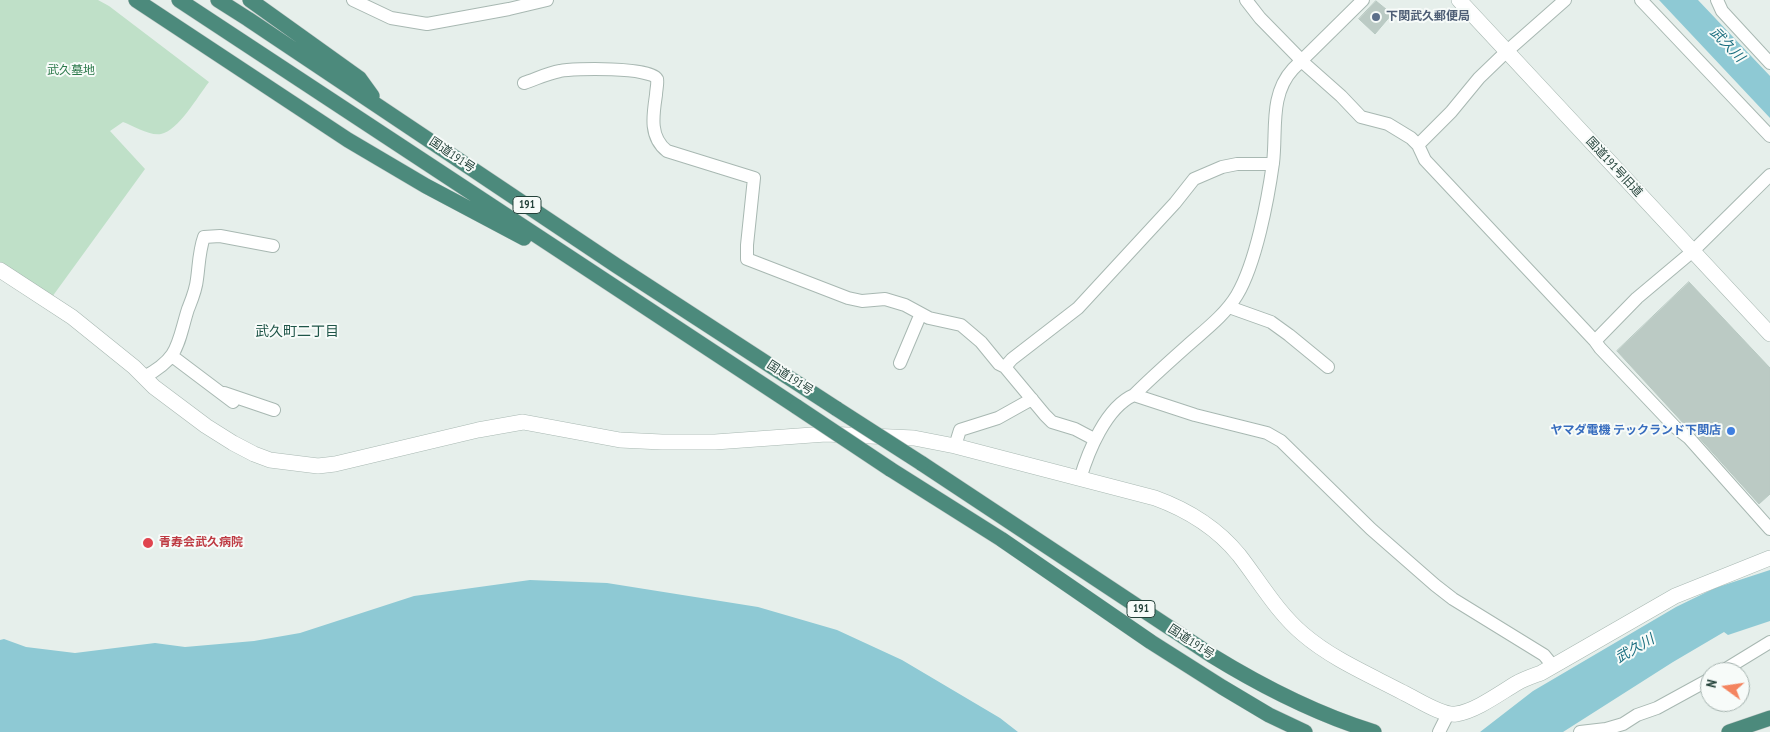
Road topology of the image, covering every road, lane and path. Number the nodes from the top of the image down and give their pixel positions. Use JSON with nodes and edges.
{"nodes":[{"id":1,"x":136,"y":0,"type":"edge"},
{"id":2,"x":179,"y":0,"type":"edge"},
{"id":3,"x":218,"y":0,"type":"edge"},
{"id":4,"x":250,"y":0,"type":"edge"},
{"id":5,"x":353,"y":0,"type":"edge"},
{"id":6,"x":547,"y":0,"type":"edge"},
{"id":7,"x":1246,"y":0,"type":"edge"},
{"id":8,"x":1363,"y":0,"type":"edge"},
{"id":9,"x":1459,"y":0,"type":"edge"},
{"id":10,"x":1565,"y":0,"type":"edge"},
{"id":11,"x":1641,"y":0,"type":"edge"},
{"id":12,"x":1717,"y":0,"type":"edge"},
{"id":13,"x":1506,"y":52,"type":"junction"},
{"id":14,"x":1302,"y":60,"type":"junction"},
{"id":15,"x":1770,"y":63,"type":"edge"},
{"id":16,"x":524,"y":82,"type":"dead end"},
{"id":17,"x":379,"y":106,"type":"junction"},
{"id":18,"x":1770,"y":136,"type":"edge"},
{"id":19,"x":1418,"y":145,"type":"junction"},
{"id":20,"x":1273,"y":164,"type":"junction"},
{"id":21,"x":1770,"y":175,"type":"edge"},
{"id":22,"x":273,"y":246,"type":"dead end"},
{"id":23,"x":1692,"y":251,"type":"junction"},
{"id":24,"x":0,"y":270,"type":"edge"},
{"id":25,"x":609,"y":284,"type":"junction"},
{"id":26,"x":1228,"y":307,"type":"junction"},
{"id":27,"x":922,"y":314,"type":"junction"},
{"id":28,"x":1770,"y":334,"type":"edge"},
{"id":29,"x":1595,"y":340,"type":"junction"},
{"id":30,"x":172,"y":356,"type":"junction"},
{"id":31,"x":900,"y":363,"type":"dead end"},
{"id":32,"x":1005,"y":367,"type":"junction"},
{"id":33,"x":1328,"y":367,"type":"dead end"},
{"id":34,"x":144,"y":377,"type":"junction"},
{"id":35,"x":219,"y":392,"type":"junction"},
{"id":36,"x":1134,"y":395,"type":"junction"},
{"id":37,"x":1032,"y":399,"type":"junction"},
{"id":38,"x":233,"y":402,"type":"dead end"},
{"id":39,"x":274,"y":410,"type":"dead end"},
{"id":40,"x":1094,"y":439,"type":"junction"},
{"id":41,"x":956,"y":446,"type":"junction"},
{"id":42,"x":1080,"y":479,"type":"junction"},
{"id":43,"x":1770,"y":529,"type":"edge"},
{"id":44,"x":1770,"y":558,"type":"edge"},
{"id":45,"x":1770,"y":642,"type":"edge"},
{"id":46,"x":1737,"y":662,"type":"edge"},
{"id":47,"x":1553,"y":666,"type":"junction"},
{"id":48,"x":1700,"y":684,"type":"edge"},
{"id":49,"x":1448,"y":714,"type":"junction"},
{"id":50,"x":1770,"y":718,"type":"edge"},
{"id":51,"x":1305,"y":732,"type":"edge"},
{"id":52,"x":1374,"y":732,"type":"edge"},
{"id":53,"x":1440,"y":732,"type":"edge"},
{"id":54,"x":1580,"y":732,"type":"edge"},
{"id":55,"x":1729,"y":732,"type":"edge"}],
"edges":[{"from":1,"to":25,"type":"highway"},
{"from":2,"to":25,"type":"highway","name":"国道191号","number":"191"},
{"from":3,"to":17,"type":"highway","name":"国道191号","number":"191"},
{"from":4,"to":17,"type":"highway"},
{"from":5,"to":6,"type":"street"},
{"from":7,"to":14,"type":"street"},
{"from":8,"to":14,"type":"street"},
{"from":9,"to":13,"type":"street","name":"国道191号旧道"},
{"from":10,"to":13,"type":"street"},
{"from":11,"to":18,"type":"street"},
{"from":12,"to":15,"type":"street"},
{"from":13,"to":19,"type":"street"},
{"from":13,"to":23,"type":"street","name":"国道191号旧道"},
{"from":14,"to":19,"type":"street"},
{"from":14,"to":20,"type":"street"},
{"from":16,"to":27,"type":"street"},
{"from":17,"to":52,"type":"highway","name":"国道191号","number":"191","bridge":true},
{"from":19,"to":29,"type":"street"},
{"from":20,"to":26,"type":"street"},
{"from":20,"to":32,"type":"street"},
{"from":21,"to":23,"type":"street"},
{"from":22,"to":30,"type":"street"},
{"from":23,"to":28,"type":"street","name":"国道191号旧道"},
{"from":23,"to":29,"type":"street"},
{"from":24,"to":34,"type":"street"},
{"from":25,"to":51,"type":"highway","name":"国道191号","number":"191","bridge":true},
{"from":26,"to":33,"type":"street"},
{"from":26,"to":36,"type":"street"},
{"from":27,"to":31,"type":"street"},
{"from":27,"to":32,"type":"street"},
{"from":29,"to":43,"type":"street"},
{"from":30,"to":34,"type":"street"},
{"from":30,"to":35,"type":"street"},
{"from":32,"to":37,"type":"street"},
{"from":34,"to":41,"type":"street"},
{"from":35,"to":38,"type":"street"},
{"from":35,"to":39,"type":"street"},
{"from":36,"to":40,"type":"street"},
{"from":36,"to":47,"type":"street"},
{"from":37,"to":40,"type":"street"},
{"from":37,"to":41,"type":"street"},
{"from":40,"to":42,"type":"street"},
{"from":41,"to":42,"type":"street"},
{"from":42,"to":49,"type":"street"},
{"from":44,"to":47,"type":"street"},
{"from":45,"to":46,"type":"street"},
{"from":47,"to":49,"type":"street"},
{"from":48,"to":54,"type":"street"},
{"from":49,"to":53,"type":"street"},
{"from":50,"to":55,"type":"highway"}]}
